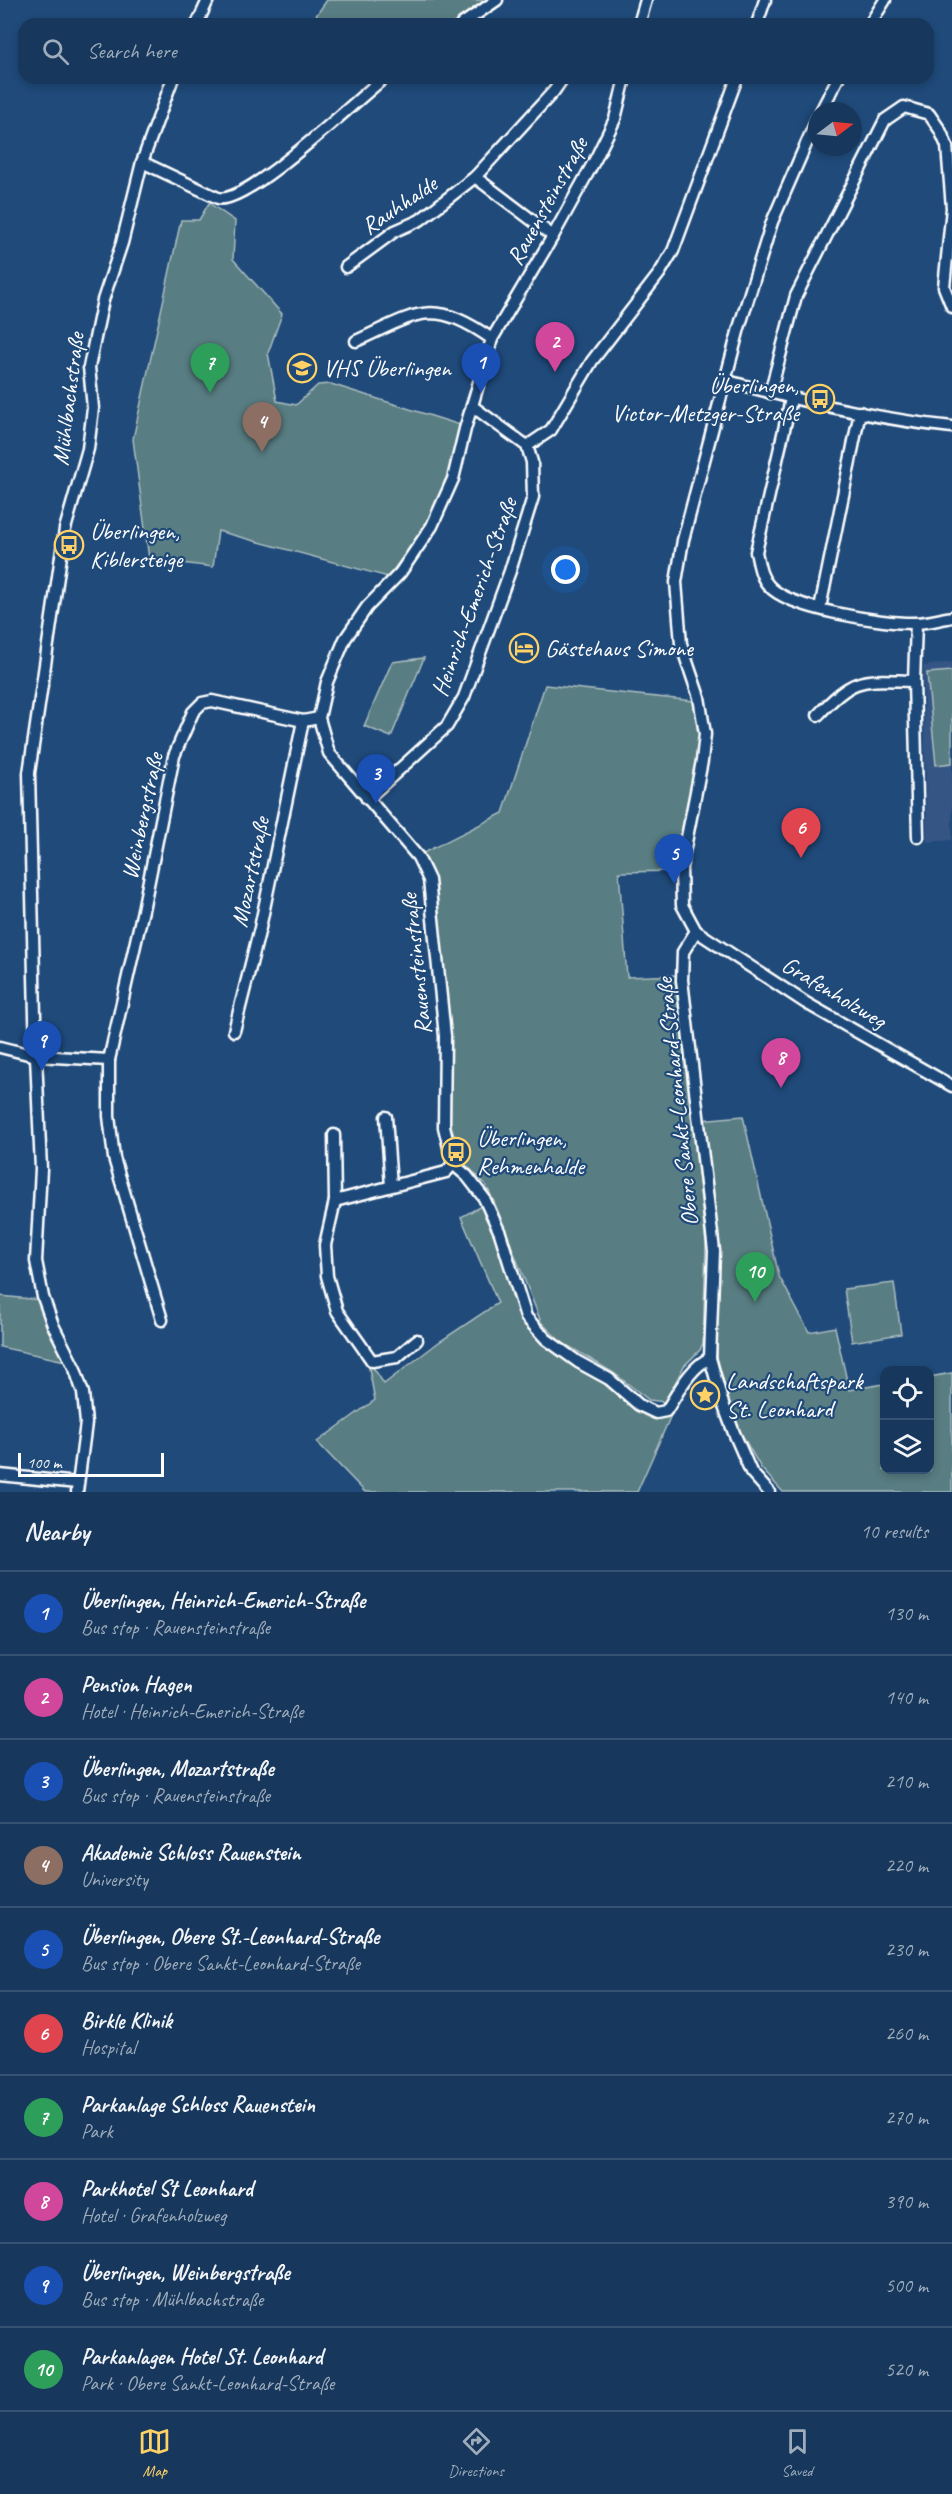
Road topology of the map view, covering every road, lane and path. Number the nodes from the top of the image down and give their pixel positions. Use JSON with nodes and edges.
{"nodes":[{"id":1,"x":208,"y":0,"type":"edge"},
{"id":2,"x":497,"y":0,"type":"edge"},
{"id":3,"x":645,"y":0,"type":"edge"},
{"id":4,"x":765,"y":0,"type":"edge"},
{"id":5,"x":885,"y":0,"type":"edge"},
{"id":6,"x":199,"y":18,"type":"edge"},
{"id":7,"x":471,"y":18,"type":"edge"},
{"id":8,"x":640,"y":18,"type":"edge"},
{"id":9,"x":759,"y":18,"type":"edge"},
{"id":10,"x":874,"y":18,"type":"edge"},
{"id":11,"x":171,"y":84,"type":"edge"},
{"id":12,"x":377,"y":84,"type":"edge"},
{"id":13,"x":559,"y":84,"type":"edge"},
{"id":14,"x":624,"y":84,"type":"edge"},
{"id":15,"x":735,"y":84,"type":"edge"},
{"id":16,"x":835,"y":84,"type":"edge"},
{"id":17,"x":826,"y":102,"type":"edge"},
{"id":18,"x":808,"y":140,"type":"edge"},
{"id":19,"x":142,"y":162,"type":"junction"},
{"id":20,"x":475,"y":177,"type":"junction"},
{"id":21,"x":553,"y":236,"type":"junction"},
{"id":22,"x":346,"y":267,"type":"dead end"},
{"id":23,"x":952,"y":308,"type":"edge"},
{"id":24,"x":492,"y":339,"type":"junction"},
{"id":25,"x":356,"y":341,"type":"dead end"},
{"id":26,"x":724,"y":380,"type":"junction"},
{"id":27,"x":770,"y":393,"type":"junction"},
{"id":28,"x":791,"y":399,"type":"junction"},
{"id":29,"x":472,"y":406,"type":"junction"},
{"id":30,"x":860,"y":412,"type":"junction"},
{"id":31,"x":952,"y":427,"type":"edge"},
{"id":32,"x":527,"y":446,"type":"junction"},
{"id":33,"x":820,"y":608,"type":"junction"},
{"id":34,"x":952,"y":617,"type":"edge"},
{"id":35,"x":916,"y":623,"type":"junction"},
{"id":36,"x":914,"y":681,"type":"junction"},
{"id":37,"x":818,"y":715,"type":"dead end"},
{"id":38,"x":319,"y":718,"type":"junction"},
{"id":39,"x":303,"y":721,"type":"junction"},
{"id":40,"x":367,"y":799,"type":"junction"},
{"id":41,"x":918,"y":837,"type":"dead end"},
{"id":42,"x":696,"y":931,"type":"junction"},
{"id":43,"x":234,"y":1031,"type":"dead end"},
{"id":44,"x":0,"y":1047,"type":"edge"},
{"id":45,"x":36,"y":1056,"type":"junction"},
{"id":46,"x":109,"y":1060,"type":"junction"},
{"id":47,"x":952,"y":1086,"type":"edge"},
{"id":48,"x":386,"y":1117,"type":"dead end"},
{"id":49,"x":334,"y":1134,"type":"dead end"},
{"id":50,"x":453,"y":1164,"type":"junction"},
{"id":51,"x":391,"y":1186,"type":"junction"},
{"id":52,"x":335,"y":1201,"type":"junction"},
{"id":53,"x":162,"y":1320,"type":"dead end"},
{"id":54,"x":417,"y":1340,"type":"dead end"},
{"id":55,"x":710,"y":1358,"type":"junction"},
{"id":56,"x":0,"y":1475,"type":"edge"},
{"id":57,"x":77,"y":1488,"type":"edge"},
{"id":58,"x":769,"y":1492,"type":"edge"}],
"edges":[{"from":1,"to":6,"type":"street"},
{"from":2,"to":7,"type":"street"},
{"from":3,"to":8,"type":"street"},
{"from":4,"to":9,"type":"street"},
{"from":5,"to":10,"type":"street"},
{"from":11,"to":19,"type":"street","name":"Mühlbachstraße"},
{"from":12,"to":19,"type":"street"},
{"from":13,"to":20,"type":"street","name":"Rauhhalde"},
{"from":14,"to":21,"type":"street","name":"Rauensteinstraße"},
{"from":15,"to":32,"type":"street"},
{"from":16,"to":17,"type":"street"},
{"from":18,"to":26,"type":"street"},
{"from":19,"to":45,"type":"street","name":"Mühlbachstraße"},
{"from":20,"to":21,"type":"street"},
{"from":20,"to":22,"type":"street","name":"Rauhhalde"},
{"from":21,"to":24,"type":"street","name":"Rauensteinstraße"},
{"from":23,"to":27,"type":"street"},
{"from":24,"to":25,"type":"street"},
{"from":24,"to":29,"type":"street","name":"Rauensteinstraße"},
{"from":26,"to":27,"type":"street"},
{"from":26,"to":42,"type":"street"},
{"from":27,"to":28,"type":"street"},
{"from":28,"to":30,"type":"street"},
{"from":28,"to":33,"type":"street"},
{"from":29,"to":32,"type":"street"},
{"from":29,"to":38,"type":"street","name":"Rauensteinstraße"},
{"from":30,"to":31,"type":"street"},
{"from":30,"to":33,"type":"street"},
{"from":32,"to":40,"type":"street","name":"Heinrich-Emerich-Straße"},
{"from":33,"to":35,"type":"street"},
{"from":34,"to":35,"type":"street"},
{"from":35,"to":36,"type":"street"},
{"from":36,"to":37,"type":"street"},
{"from":36,"to":41,"type":"street"},
{"from":38,"to":39,"type":"street","name":"Weinbergstraße"},
{"from":38,"to":40,"type":"street","name":"Rauensteinstraße"},
{"from":39,"to":43,"type":"street","name":"Mozartstraße"},
{"from":39,"to":46,"type":"street","name":"Weinbergstraße"},
{"from":40,"to":50,"type":"street","name":"Rauensteinstraße"},
{"from":42,"to":47,"type":"street","name":"Grafenholzweg"},
{"from":42,"to":55,"type":"street","name":"Obere Sankt-Leonhard-Straße"},
{"from":44,"to":45,"type":"street"},
{"from":45,"to":46,"type":"street"},
{"from":45,"to":57,"type":"street","name":"Mühlbachstraße"},
{"from":46,"to":53,"type":"street","name":"Weinbergstraße"},
{"from":48,"to":51,"type":"street"},
{"from":49,"to":52,"type":"street"},
{"from":50,"to":51,"type":"street"},
{"from":50,"to":55,"type":"street"},
{"from":51,"to":52,"type":"street"},
{"from":52,"to":54,"type":"street"},
{"from":55,"to":58,"type":"street","name":"Obere Sankt-Leonhard-Straße"},
{"from":56,"to":57,"type":"street"}]}
